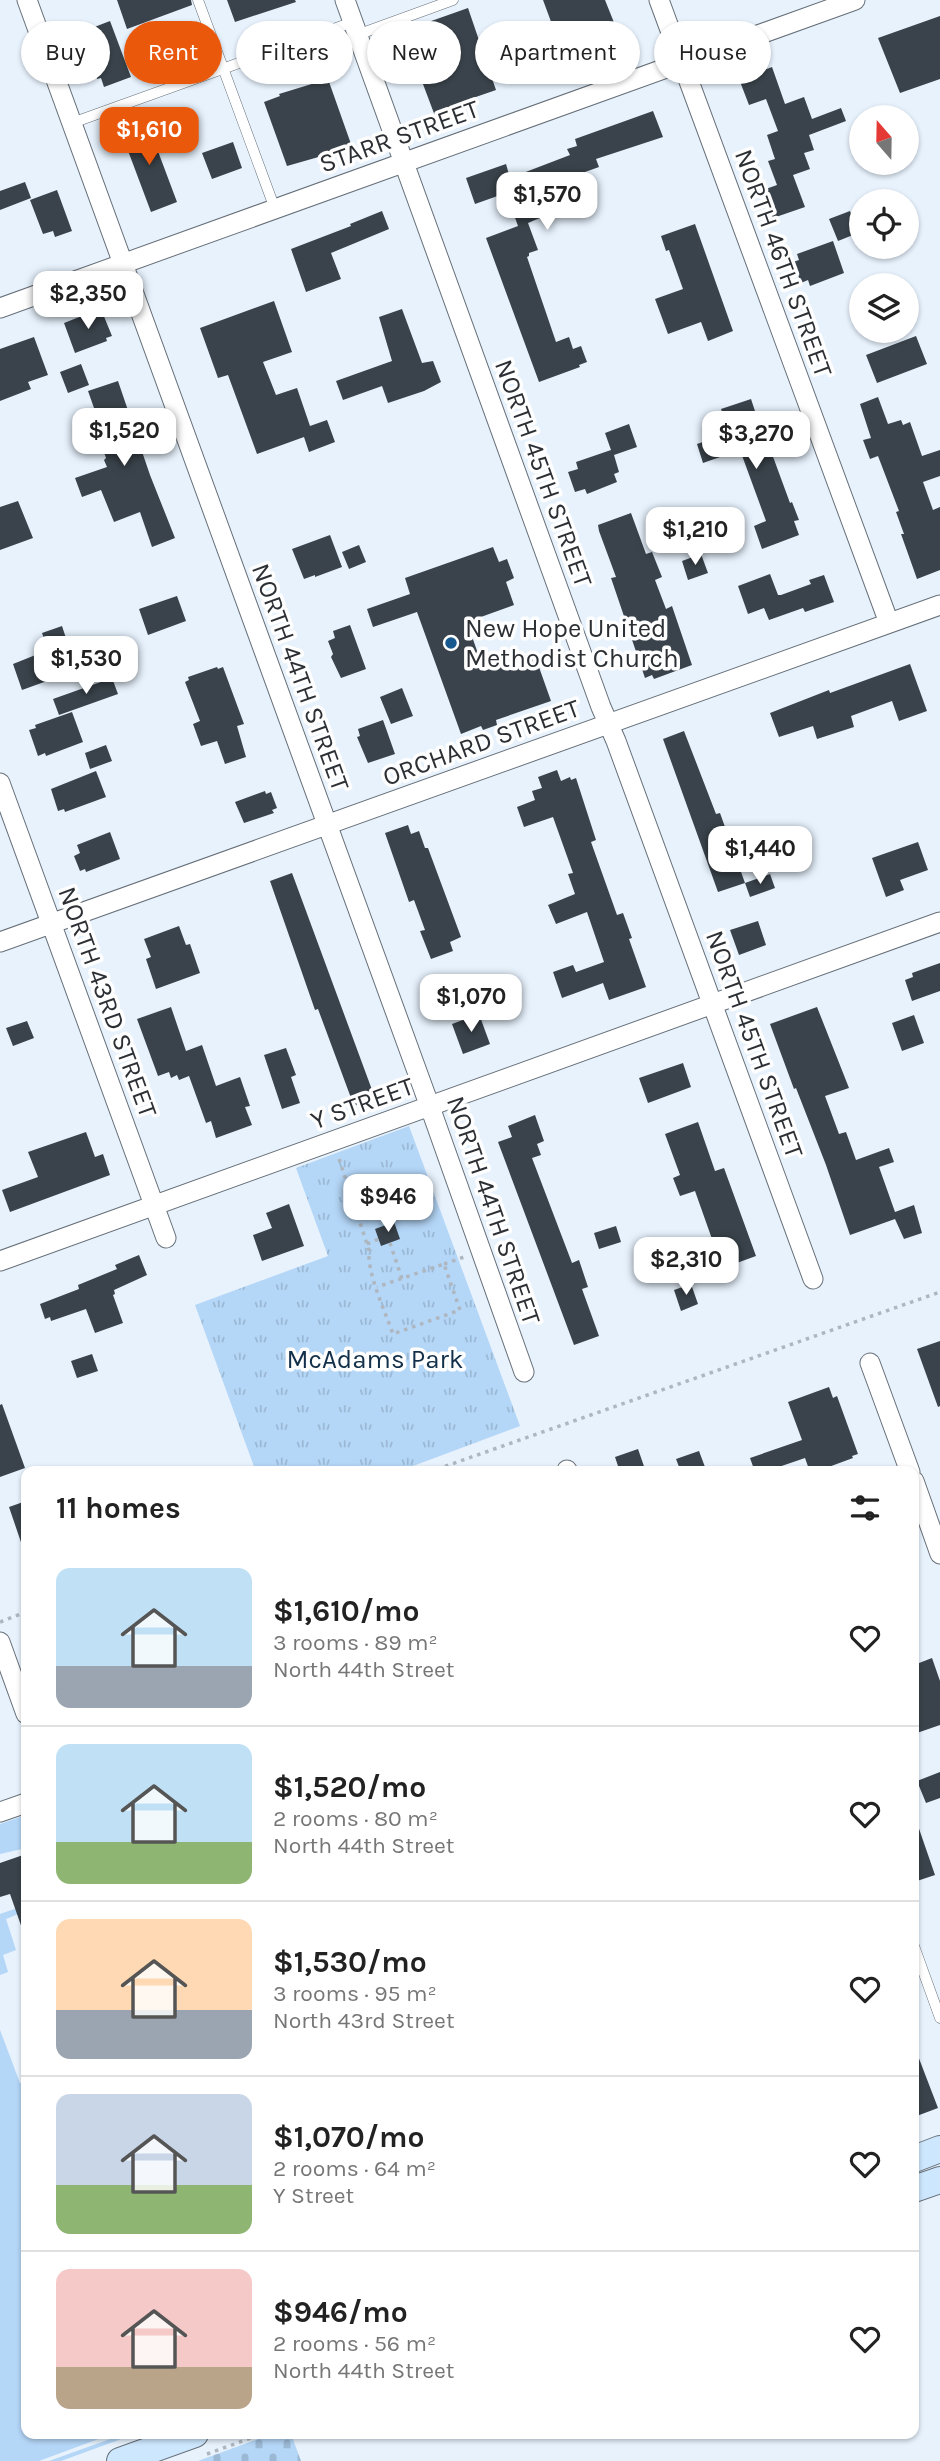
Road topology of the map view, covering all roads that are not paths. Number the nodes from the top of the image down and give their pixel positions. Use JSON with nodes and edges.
{"nodes":[{"id":1,"x":27,"y":0,"type":"edge"},
{"id":2,"x":198,"y":0,"type":"edge"},
{"id":3,"x":345,"y":0,"type":"edge"},
{"id":4,"x":453,"y":0,"type":"edge"},
{"id":5,"x":659,"y":0,"type":"edge"},
{"id":6,"x":855,"y":0,"type":"edge"},
{"id":7,"x":667,"y":21,"type":"edge"},
{"id":8,"x":355,"y":28,"type":"junction"},
{"id":9,"x":771,"y":30,"type":"edge"},
{"id":10,"x":223,"y":70,"type":"junction"},
{"id":11,"x":654,"y":71,"type":"edge"},
{"id":12,"x":690,"y":84,"type":"edge"},
{"id":13,"x":72,"y":123,"type":"junction"},
{"id":14,"x":403,"y":162,"type":"junction"},
{"id":15,"x":275,"y":209,"type":"junction"},
{"id":16,"x":122,"y":263,"type":"junction"},
{"id":17,"x":0,"y":308,"type":"edge"},
{"id":18,"x":940,"y":605,"type":"edge"},
{"id":19,"x":889,"y":623,"type":"junction"},
{"id":20,"x":609,"y":724,"type":"junction"},
{"id":21,"x":0,"y":783,"type":"edge"},
{"id":22,"x":328,"y":825,"type":"junction"},
{"id":23,"x":940,"y":922,"type":"edge"},
{"id":24,"x":52,"y":924,"type":"junction"},
{"id":25,"x":0,"y":943,"type":"edge"},
{"id":26,"x":713,"y":1004,"type":"junction"},
{"id":27,"x":430,"y":1107,"type":"junction"},
{"id":28,"x":154,"y":1206,"type":"junction"},
{"id":29,"x":166,"y":1238,"type":"dead end"},
{"id":30,"x":0,"y":1261,"type":"edge"},
{"id":31,"x":813,"y":1279,"type":"dead end"},
{"id":32,"x":870,"y":1363,"type":"dead end"},
{"id":33,"x":524,"y":1372,"type":"dead end"},
{"id":34,"x":908,"y":1466,"type":"edge"},
{"id":35,"x":919,"y":1495,"type":"edge"},
{"id":36,"x":940,"y":1553,"type":"edge"},
{"id":37,"x":0,"y":1642,"type":"edge"},
{"id":38,"x":21,"y":1700,"type":"edge"},
{"id":39,"x":21,"y":1805,"type":"edge"},
{"id":40,"x":0,"y":1812,"type":"edge"},
{"id":41,"x":919,"y":1960,"type":"edge"},
{"id":42,"x":940,"y":2018,"type":"edge"},
{"id":43,"x":940,"y":2148,"type":"edge"},
{"id":44,"x":919,"y":2157,"type":"edge"},
{"id":45,"x":940,"y":2180,"type":"edge"},
{"id":46,"x":919,"y":2187,"type":"edge"},
{"id":47,"x":198,"y":2445,"type":"edge"},
{"id":48,"x":120,"y":2461,"type":"edge"}],
"edges":[{"from":1,"to":13,"type":"street","name":"NORTH 44TH STREET"},
{"from":2,"to":10,"type":"lane"},
{"from":3,"to":8,"type":"street","name":"NORTH 45TH STREET"},
{"from":4,"to":8,"type":"lane"},
{"from":5,"to":7,"type":"street","name":"NORTH 46TH STREET"},
{"from":6,"to":9,"type":"street","name":"STARR STREET"},
{"from":8,"to":10,"type":"lane"},
{"from":8,"to":14,"type":"street","name":"NORTH 45TH STREET"},
{"from":10,"to":13,"type":"lane"},
{"from":10,"to":15,"type":"lane"},
{"from":11,"to":14,"type":"street","name":"STARR STREET"},
{"from":12,"to":19,"type":"street","name":"NORTH 46TH STREET"},
{"from":13,"to":16,"type":"street","name":"NORTH 44TH STREET"},
{"from":14,"to":15,"type":"street","name":"STARR STREET"},
{"from":14,"to":20,"type":"street","name":"NORTH 45TH STREET"},
{"from":15,"to":16,"type":"street","name":"STARR STREET"},
{"from":16,"to":17,"type":"street","name":"STARR STREET"},
{"from":16,"to":22,"type":"street","name":"NORTH 44TH STREET"},
{"from":18,"to":19,"type":"street","name":"ORCHARD STREET"},
{"from":19,"to":20,"type":"street","name":"ORCHARD STREET"},
{"from":20,"to":22,"type":"street","name":"ORCHARD STREET"},
{"from":20,"to":26,"type":"street","name":"NORTH 45TH STREET"},
{"from":21,"to":24,"type":"street","name":"NORTH 43RD STREET"},
{"from":22,"to":24,"type":"street","name":"ORCHARD STREET"},
{"from":22,"to":27,"type":"street","name":"NORTH 44TH STREET"},
{"from":23,"to":26,"type":"street","name":"Y STREET"},
{"from":24,"to":25,"type":"street","name":"ORCHARD STREET"},
{"from":24,"to":28,"type":"street","name":"NORTH 43RD STREET"},
{"from":26,"to":27,"type":"street","name":"Y STREET"},
{"from":26,"to":31,"type":"street","name":"NORTH 45TH STREET"},
{"from":27,"to":28,"type":"street","name":"Y STREET"},
{"from":27,"to":33,"type":"street","name":"NORTH 44TH STREET"},
{"from":28,"to":29,"type":"street","name":"NORTH 43RD STREET"},
{"from":28,"to":30,"type":"street","name":"Y STREET"},
{"from":32,"to":34,"type":"street"},
{"from":35,"to":36,"type":"street"},
{"from":37,"to":38,"type":"street"},
{"from":39,"to":40,"type":"street"},
{"from":41,"to":42,"type":"lane"},
{"from":43,"to":44,"type":"main road"},
{"from":45,"to":46,"type":"main road"},
{"from":47,"to":48,"type":"main road"}]}
